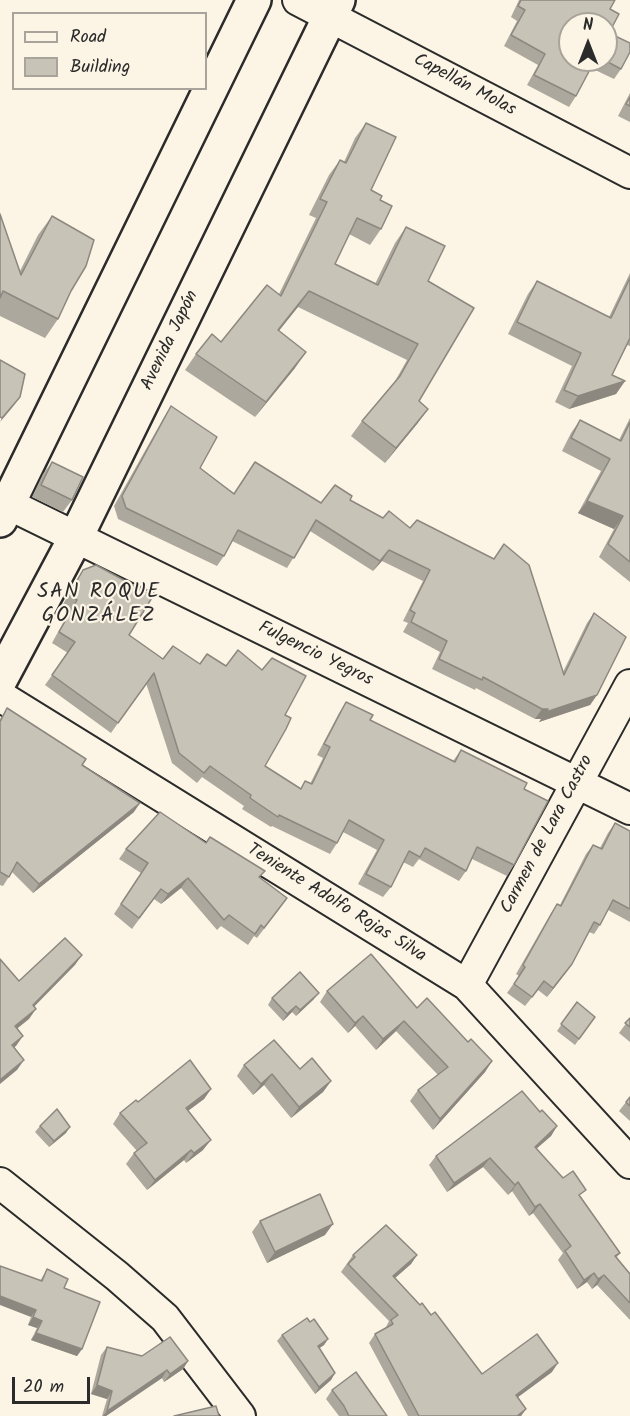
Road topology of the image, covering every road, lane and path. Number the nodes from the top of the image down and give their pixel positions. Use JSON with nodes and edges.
{"nodes":[{"id":1,"x":254,"y":0,"type":"edge"},
{"id":2,"x":298,"y":0,"type":"edge"},
{"id":3,"x":334,"y":8,"type":"edge"},
{"id":4,"x":630,"y":173,"type":"edge"},
{"id":5,"x":3,"y":508,"type":"edge"},
{"id":6,"x":76,"y":537,"type":"junction"},
{"id":7,"x":0,"y":680,"type":"edge"},
{"id":8,"x":630,"y":685,"type":"edge"},
{"id":9,"x":0,"y":696,"type":"edge"},
{"id":10,"x":576,"y":783,"type":"junction"},
{"id":11,"x":630,"y":809,"type":"edge"},
{"id":12,"x":467,"y":985,"type":"junction"},
{"id":13,"x":630,"y":1163,"type":"edge"},
{"id":14,"x":0,"y":1183,"type":"edge"},
{"id":15,"x":240,"y":1416,"type":"edge"}],
"edges":[{"from":1,"to":5,"type":"main road"},
{"from":2,"to":3,"type":"street","name":"Capellán Molas"},
{"from":3,"to":4,"type":"street","name":"Capellán Molas"},
{"from":3,"to":6,"type":"main road","name":"Avenida Japón"},
{"from":5,"to":6,"type":"street","name":"Fulgencio Yegros"},
{"from":6,"to":7,"type":"main road","name":"Avenida Japón"},
{"from":6,"to":10,"type":"street","name":"Fulgencio Yegros"},
{"from":8,"to":10,"type":"street","name":"Carmen de Lara Castro"},
{"from":9,"to":12,"type":"street","name":"Teniente Adolfo Rojas Silva"},
{"from":10,"to":11,"type":"street","name":"Fulgencio Yegros"},
{"from":10,"to":12,"type":"street","name":"Carmen de Lara Castro"},
{"from":12,"to":13,"type":"street","name":"Teniente Adolfo Rojas Silva"},
{"from":14,"to":15,"type":"street"}]}
